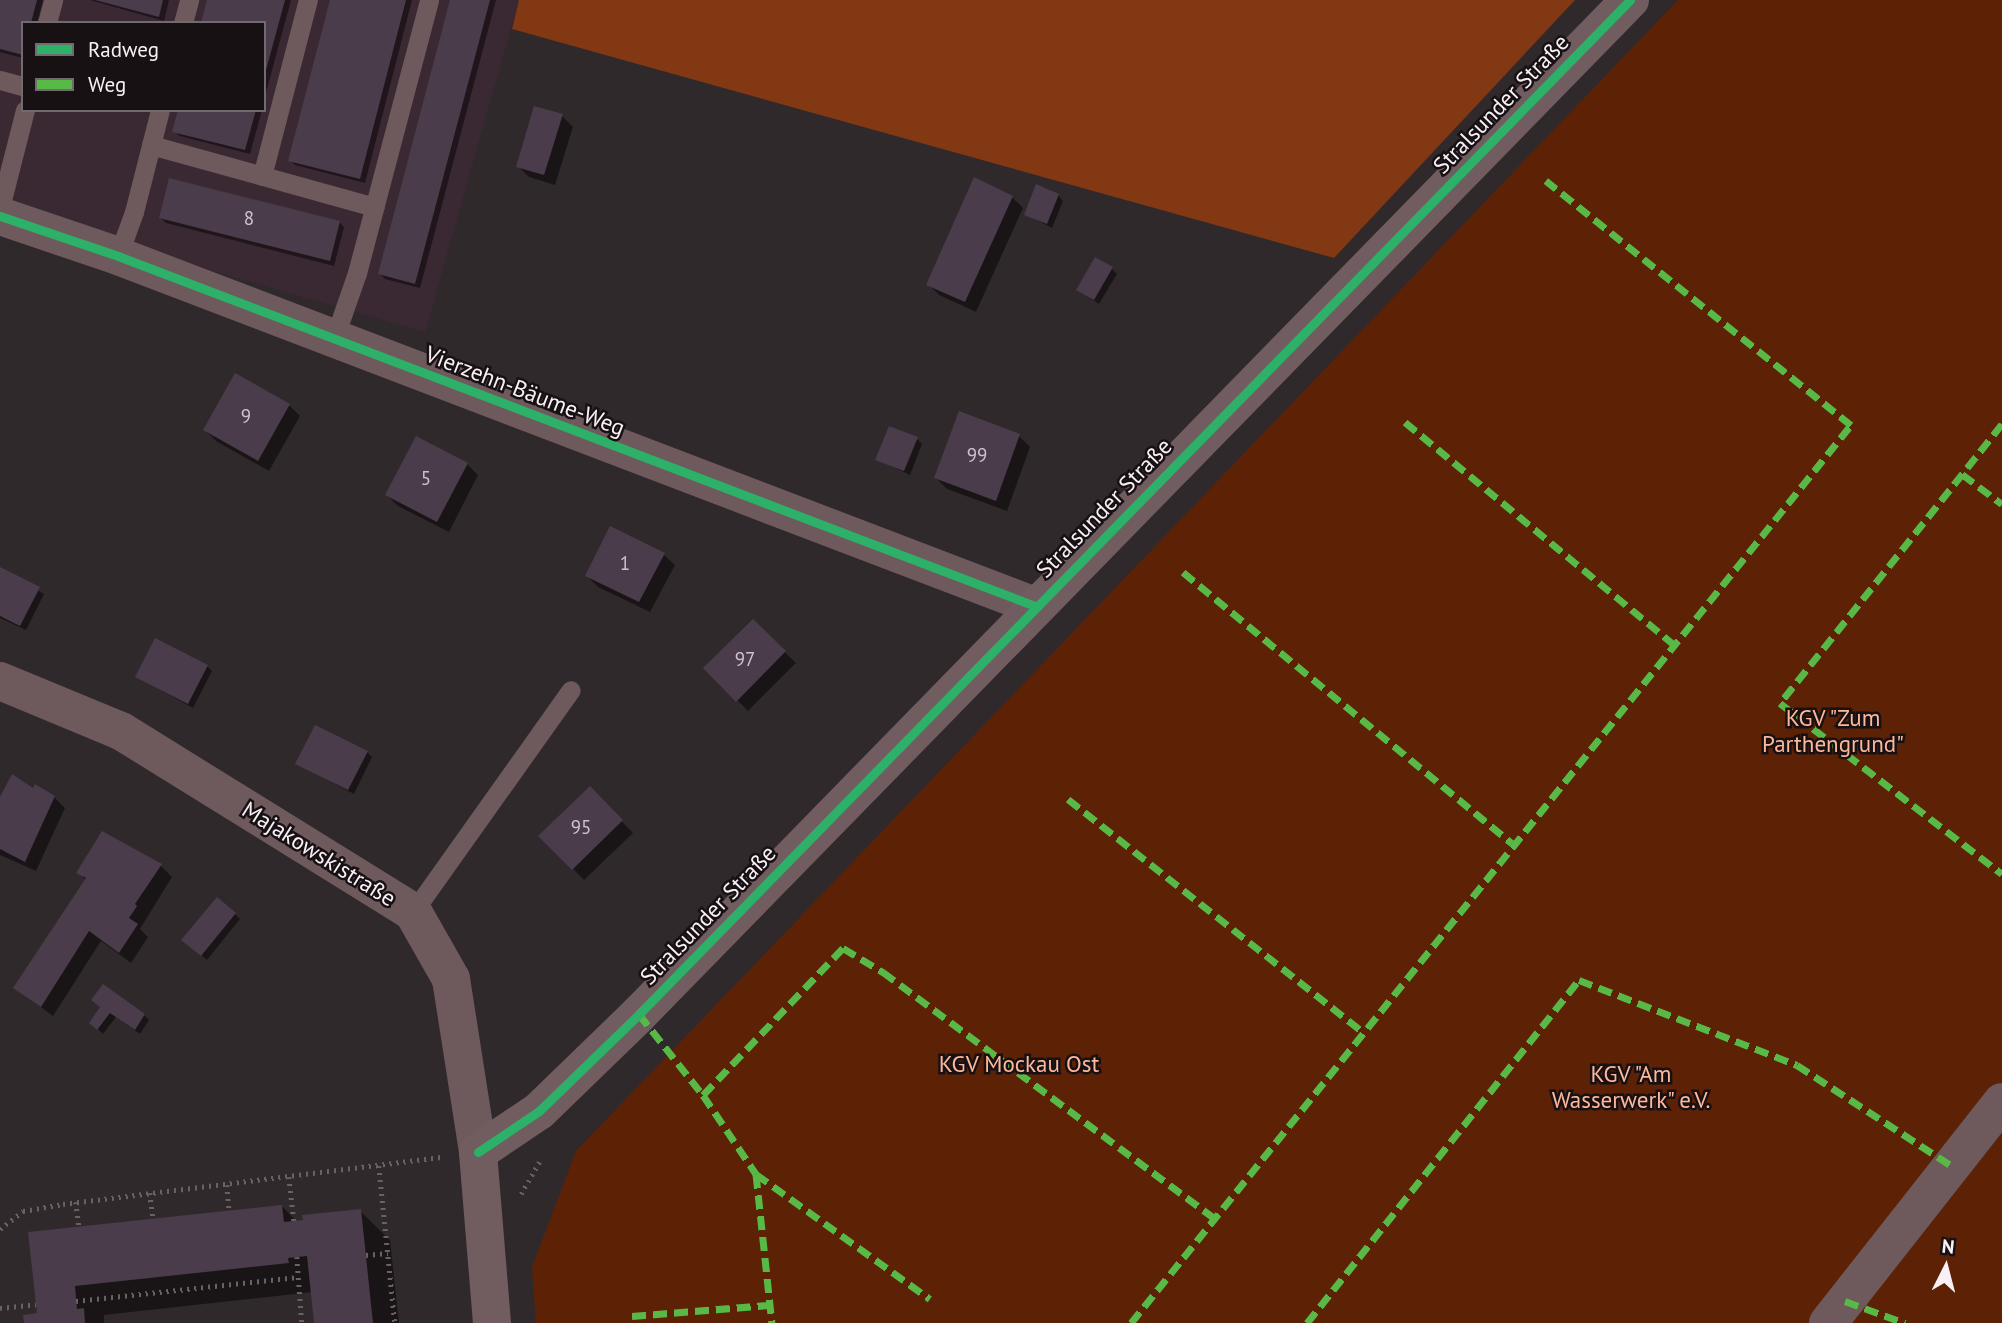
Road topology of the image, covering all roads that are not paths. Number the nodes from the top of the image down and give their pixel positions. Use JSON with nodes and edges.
{"nodes":[{"id":1,"x":53,"y":0,"type":"edge"},
{"id":2,"x":189,"y":0,"type":"edge"},
{"id":3,"x":308,"y":0,"type":"edge"},
{"id":4,"x":429,"y":0,"type":"edge"},
{"id":5,"x":1630,"y":0,"type":"edge"},
{"id":6,"x":48,"y":21,"type":"edge"},
{"id":7,"x":184,"y":21,"type":"edge"},
{"id":8,"x":0,"y":80,"type":"edge"},
{"id":9,"x":21,"y":85,"type":"edge"},
{"id":10,"x":24,"y":112,"type":"edge"},
{"id":11,"x":159,"y":112,"type":"edge"},
{"id":12,"x":151,"y":145,"type":"junction"},
{"id":13,"x":262,"y":176,"type":"junction"},
{"id":14,"x":374,"y":207,"type":"junction"},
{"id":15,"x":0,"y":208,"type":"edge"},
{"id":16,"x":0,"y":216,"type":"edge"},
{"id":17,"x":118,"y":256,"type":"junction"},
{"id":18,"x":334,"y":339,"type":"junction"},
{"id":19,"x":1035,"y":606,"type":"junction"},
{"id":20,"x":0,"y":681,"type":"edge"},
{"id":21,"x":571,"y":690,"type":"dead end"},
{"id":22,"x":413,"y":912,"type":"junction"},
{"id":23,"x":2002,"y":1102,"type":"edge"},
{"id":24,"x":478,"y":1152,"type":"junction"},
{"id":25,"x":492,"y":1323,"type":"edge"},
{"id":26,"x":1828,"y":1323,"type":"edge"}],
"edges":[{"from":1,"to":6,"type":"lane"},
{"from":2,"to":7,"type":"lane"},
{"from":3,"to":13,"type":"lane"},
{"from":4,"to":14,"type":"lane"},
{"from":5,"to":19,"type":"street","name":"Stralsunder Straße"},
{"from":8,"to":9,"type":"lane"},
{"from":10,"to":15,"type":"lane"},
{"from":11,"to":12,"type":"lane"},
{"from":12,"to":13,"type":"lane"},
{"from":12,"to":17,"type":"lane"},
{"from":13,"to":14,"type":"lane"},
{"from":14,"to":18,"type":"lane"},
{"from":16,"to":17,"type":"street","name":"Vierzehn-Bäume-Weg"},
{"from":17,"to":18,"type":"street","name":"Vierzehn-Bäume-Weg"},
{"from":18,"to":19,"type":"street","name":"Vierzehn-Bäume-Weg"},
{"from":19,"to":24,"type":"street","name":"Stralsunder Straße"},
{"from":20,"to":22,"type":"street","name":"Majakowskistraße"},
{"from":21,"to":22,"type":"lane"},
{"from":22,"to":24,"type":"street","name":"Majakowskistraße"},
{"from":23,"to":26,"type":"street"},
{"from":24,"to":25,"type":"street"}]}
